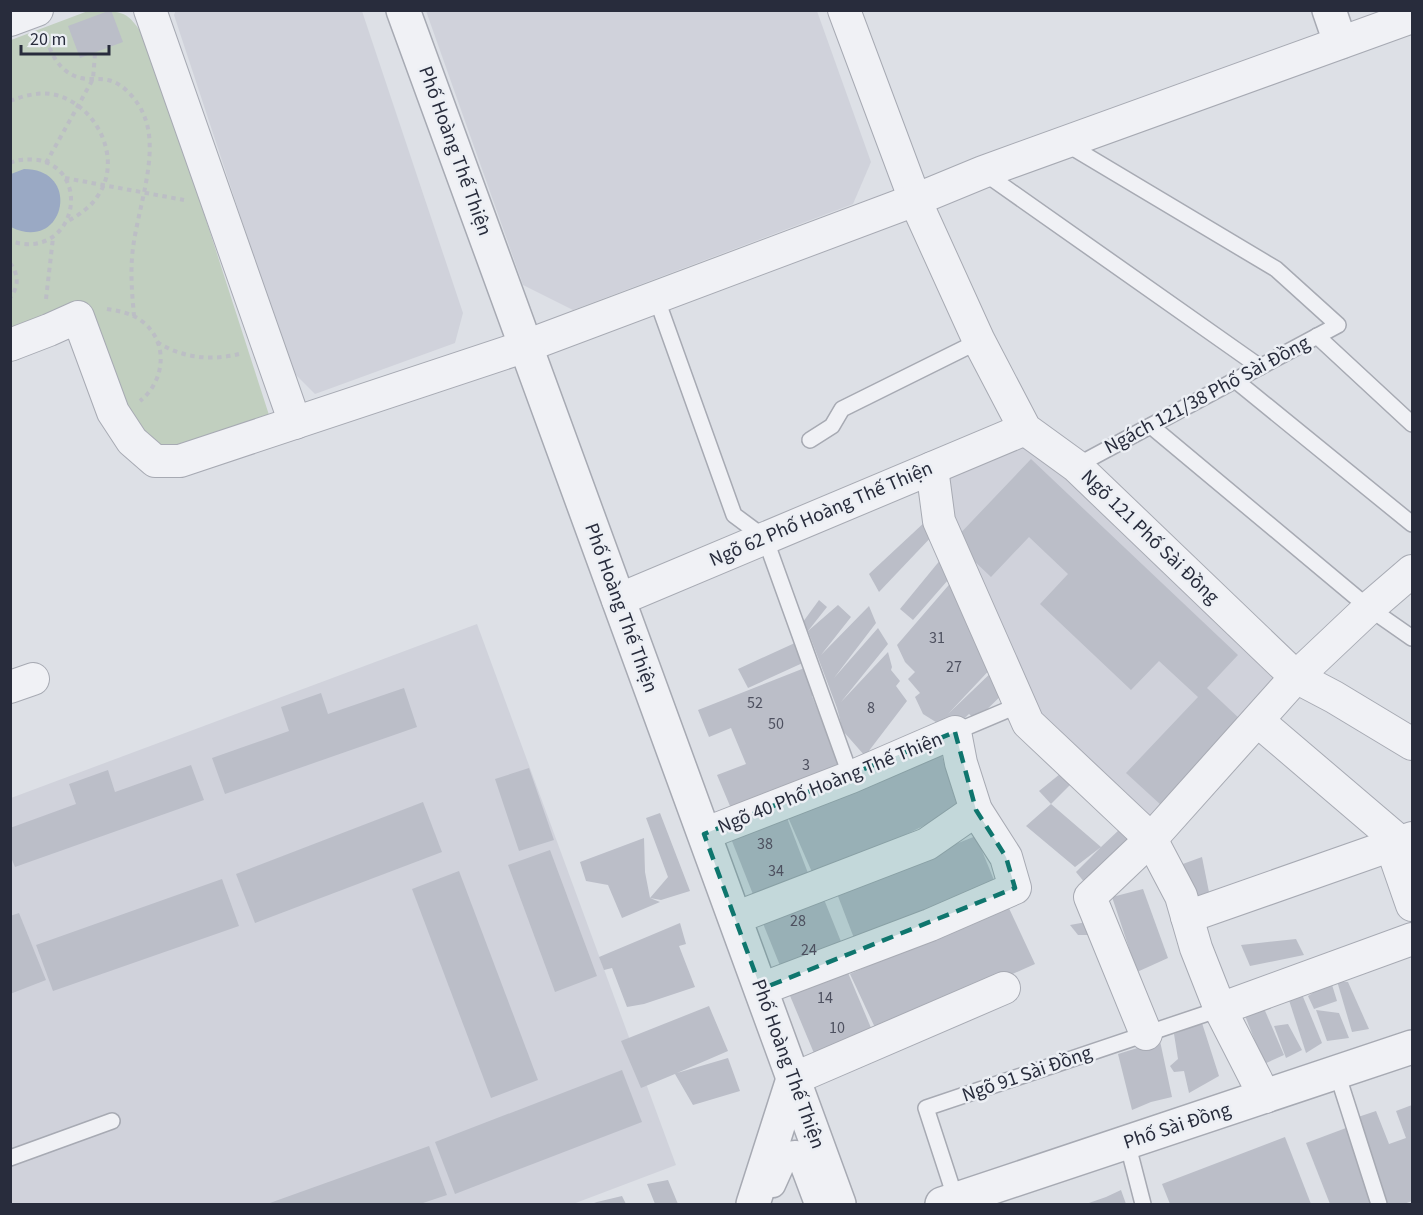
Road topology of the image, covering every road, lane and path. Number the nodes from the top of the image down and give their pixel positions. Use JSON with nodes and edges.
{"nodes":[{"id":1,"x":150,"y":10,"type":"edge"},
{"id":2,"x":403,"y":10,"type":"edge"},
{"id":3,"x":844,"y":10,"type":"edge"},
{"id":4,"x":1329,"y":10,"type":"edge"},
{"id":5,"x":1413,"y":16,"type":"edge"},
{"id":6,"x":10,"y":20,"type":"edge"},
{"id":7,"x":41,"y":23,"type":"edge"},
{"id":8,"x":1340,"y":42,"type":"junction"},
{"id":9,"x":95,"y":54,"type":"dead end"},
{"id":10,"x":93,"y":79,"type":"junction"},
{"id":11,"x":10,"y":101,"type":"edge"},
{"id":12,"x":78,"y":106,"type":"junction"},
{"id":13,"x":1065,"y":142,"type":"junction"},
{"id":14,"x":10,"y":163,"type":"edge"},
{"id":15,"x":46,"y":163,"type":"junction"},
{"id":16,"x":983,"y":172,"type":"junction"},
{"id":17,"x":64,"y":178,"type":"junction"},
{"id":18,"x":102,"y":185,"type":"junction"},
{"id":19,"x":142,"y":192,"type":"junction"},
{"id":20,"x":915,"y":200,"type":"junction"},
{"id":21,"x":219,"y":206,"type":"junction"},
{"id":22,"x":65,"y":223,"type":"junction"},
{"id":23,"x":53,"y":238,"type":"junction"},
{"id":24,"x":11,"y":242,"type":"edge"},
{"id":25,"x":10,"y":263,"type":"edge"},
{"id":26,"x":656,"y":297,"type":"junction"},
{"id":27,"x":10,"y":298,"type":"edge"},
{"id":28,"x":78,"y":316,"type":"junction"},
{"id":29,"x":134,"y":316,"type":"junction"},
{"id":30,"x":49,"y":330,"type":"junction"},
{"id":31,"x":1317,"y":336,"type":"junction"},
{"id":32,"x":157,"y":341,"type":"junction"},
{"id":33,"x":979,"y":341,"type":"junction"},
{"id":34,"x":10,"y":345,"type":"edge"},
{"id":35,"x":526,"y":346,"type":"junction"},
{"id":36,"x":269,"y":347,"type":"junction"},
{"id":37,"x":1260,"y":367,"type":"junction"},
{"id":38,"x":1235,"y":380,"type":"junction"},
{"id":39,"x":113,"y":412,"type":"junction"},
{"id":40,"x":295,"y":423,"type":"junction"},
{"id":41,"x":1413,"y":424,"type":"edge"},
{"id":42,"x":1151,"y":426,"type":"junction"},
{"id":43,"x":1025,"y":429,"type":"junction"},
{"id":44,"x":810,"y":440,"type":"dead end"},
{"id":45,"x":1077,"y":466,"type":"junction"},
{"id":46,"x":932,"y":468,"type":"junction"},
{"id":47,"x":1413,"y":524,"type":"edge"},
{"id":48,"x":765,"y":538,"type":"junction"},
{"id":49,"x":1413,"y":571,"type":"edge"},
{"id":50,"x":618,"y":600,"type":"junction"},
{"id":51,"x":1369,"y":608,"type":"junction"},
{"id":52,"x":1413,"y":638,"type":"edge"},
{"id":53,"x":1296,"y":677,"type":"junction"},
{"id":54,"x":1019,"y":705,"type":"junction"},
{"id":55,"x":1258,"y":721,"type":"junction"},
{"id":56,"x":955,"y":732,"type":"junction"},
{"id":57,"x":1413,"y":744,"type":"edge"},
{"id":58,"x":851,"y":777,"type":"junction"},
{"id":59,"x":976,"y":810,"type":"junction"},
{"id":60,"x":704,"y":834,"type":"junction"},
{"id":61,"x":1151,"y":840,"type":"junction"},
{"id":62,"x":1407,"y":840,"type":"edge"},
{"id":63,"x":1413,"y":904,"type":"edge"},
{"id":64,"x":1187,"y":917,"type":"junction"},
{"id":65,"x":735,"y":918,"type":"junction"},
{"id":66,"x":1413,"y":939,"type":"edge"},
{"id":67,"x":1004,"y":988,"type":"dead end"},
{"id":68,"x":761,"y":989,"type":"junction"},
{"id":69,"x":1220,"y":1009,"type":"junction"},
{"id":70,"x":1146,"y":1034,"type":"junction"},
{"id":71,"x":1413,"y":1047,"type":"edge"},
{"id":72,"x":1337,"y":1072,"type":"junction"},
{"id":73,"x":793,"y":1079,"type":"junction"},
{"id":74,"x":1265,"y":1097,"type":"junction"},
{"id":75,"x":112,"y":1121,"type":"dead end"},
{"id":76,"x":1127,"y":1142,"type":"junction"},
{"id":77,"x":10,"y":1158,"type":"edge"},
{"id":78,"x":952,"y":1203,"type":"edge"},
{"id":79,"x":753,"y":1204,"type":"edge"},
{"id":80,"x":765,"y":1204,"type":"edge"},
{"id":81,"x":817,"y":1204,"type":"edge"},
{"id":82,"x":839,"y":1204,"type":"edge"},
{"id":83,"x":1143,"y":1204,"type":"edge"},
{"id":84,"x":1379,"y":1204,"type":"edge"}],
"edges":[{"from":1,"to":21,"type":"street"},
{"from":2,"to":35,"type":"street","name":"Phố Hoàng Thế Thiện"},
{"from":3,"to":20,"type":"street","name":"Ngõ 121 Phố Sài Đồng"},
{"from":4,"to":8,"type":"street"},
{"from":5,"to":8,"type":"street"},
{"from":6,"to":7,"type":"street"},
{"from":7,"to":10,"type":"path"},
{"from":8,"to":13,"type":"street"},
{"from":9,"to":10,"type":"path"},
{"from":10,"to":12,"type":"path"},
{"from":10,"to":19,"type":"path"},
{"from":11,"to":12,"type":"path"},
{"from":12,"to":15,"type":"path"},
{"from":12,"to":18,"type":"path"},
{"from":13,"to":16,"type":"street"},
{"from":13,"to":31,"type":"lane","name":"Ngách 121/38 Phố Sài Đồng"},
{"from":14,"to":15,"type":"path"},
{"from":15,"to":17,"type":"path"},
{"from":16,"to":20,"type":"street"},
{"from":16,"to":37,"type":"lane"},
{"from":17,"to":18,"type":"path"},
{"from":17,"to":22,"type":"path"},
{"from":18,"to":19,"type":"path"},
{"from":18,"to":22,"type":"path"},
{"from":19,"to":21,"type":"path"},
{"from":19,"to":29,"type":"path"},
{"from":20,"to":26,"type":"street"},
{"from":20,"to":33,"type":"street","name":"Ngõ 121 Phố Sài Đồng"},
{"from":21,"to":36,"type":"street"},
{"from":22,"to":23,"type":"path"},
{"from":23,"to":24,"type":"path"},
{"from":23,"to":30,"type":"path"},
{"from":25,"to":27,"type":"path"},
{"from":26,"to":35,"type":"street"},
{"from":26,"to":48,"type":"lane"},
{"from":28,"to":29,"type":"path"},
{"from":28,"to":30,"type":"street"},
{"from":28,"to":39,"type":"street"},
{"from":29,"to":32,"type":"path"},
{"from":30,"to":34,"type":"street"},
{"from":31,"to":37,"type":"lane","name":"Ngách 121/38 Phố Sài Đồng"},
{"from":31,"to":41,"type":"lane"},
{"from":32,"to":36,"type":"path"},
{"from":32,"to":39,"type":"path"},
{"from":33,"to":43,"type":"street","name":"Ngõ 121 Phố Sài Đồng"},
{"from":33,"to":44,"type":"lane"},
{"from":35,"to":40,"type":"street"},
{"from":35,"to":50,"type":"street","name":"Phố Hoàng Thế Thiện"},
{"from":36,"to":40,"type":"street"},
{"from":37,"to":38,"type":"lane","name":"Ngách 121/38 Phố Sài Đồng"},
{"from":38,"to":42,"type":"lane","name":"Ngách 121/38 Phố Sài Đồng"},
{"from":38,"to":47,"type":"lane"},
{"from":39,"to":40,"type":"street"},
{"from":42,"to":45,"type":"lane","name":"Ngách 121/38 Phố Sài Đồng"},
{"from":42,"to":51,"type":"lane"},
{"from":43,"to":45,"type":"street","name":"Ngõ 121 Phố Sài Đồng"},
{"from":43,"to":46,"type":"street","name":"Ngõ 62 Phố Hoàng Thế Thiện"},
{"from":45,"to":53,"type":"street","name":"Ngõ 121 Phố Sài Đồng"},
{"from":46,"to":48,"type":"street","name":"Ngõ 62 Phố Hoàng Thế Thiện"},
{"from":46,"to":54,"type":"street"},
{"from":48,"to":50,"type":"street","name":"Ngõ 62 Phố Hoàng Thế Thiện"},
{"from":48,"to":58,"type":"lane"},
{"from":49,"to":51,"type":"street"},
{"from":50,"to":60,"type":"street","name":"Phố Hoàng Thế Thiện"},
{"from":51,"to":52,"type":"lane"},
{"from":51,"to":53,"type":"street"},
{"from":53,"to":55,"type":"street"},
{"from":53,"to":57,"type":"street","name":"Ngõ 121 Phố Sài Đồng"},
{"from":54,"to":56,"type":"lane"},
{"from":54,"to":61,"type":"street"},
{"from":55,"to":61,"type":"street"},
{"from":55,"to":62,"type":"street"},
{"from":56,"to":58,"type":"street","name":"Ngõ 40 Phố Hoàng Thế Thiện"},
{"from":56,"to":59,"type":"street"},
{"from":58,"to":60,"type":"street","name":"Ngõ 40 Phố Hoàng Thế Thiện"},
{"from":59,"to":65,"type":"street"},
{"from":59,"to":68,"type":"street"},
{"from":60,"to":65,"type":"street","name":"Phố Hoàng Thế Thiện"},
{"from":61,"to":64,"type":"street"},
{"from":61,"to":70,"type":"street"},
{"from":62,"to":63,"type":"street"},
{"from":62,"to":64,"type":"street"},
{"from":64,"to":69,"type":"street"},
{"from":65,"to":68,"type":"street","name":"Phố Hoàng Thế Thiện"},
{"from":66,"to":69,"type":"street"},
{"from":67,"to":73,"type":"street"},
{"from":68,"to":73,"type":"street","name":"Phố Hoàng Thế Thiện"},
{"from":69,"to":70,"type":"lane","name":"Ngõ 91 Sài Đồng"},
{"from":69,"to":74,"type":"street"},
{"from":70,"to":78,"type":"lane","name":"Ngõ 91 Sài Đồng"},
{"from":71,"to":72,"type":"street","name":"Phố Sài Đồng"},
{"from":72,"to":74,"type":"street","name":"Phố Sài Đồng"},
{"from":72,"to":84,"type":"lane"},
{"from":73,"to":79,"type":"street"},
{"from":73,"to":82,"type":"street","name":"Phố Hoàng Thế Thiện"},
{"from":74,"to":76,"type":"street","name":"Phố Sài Đồng"},
{"from":75,"to":77,"type":"lane"},
{"from":76,"to":78,"type":"street","name":"Phố Sài Đồng"},
{"from":76,"to":83,"type":"lane"},
{"from":80,"to":81,"type":"street"}]}
